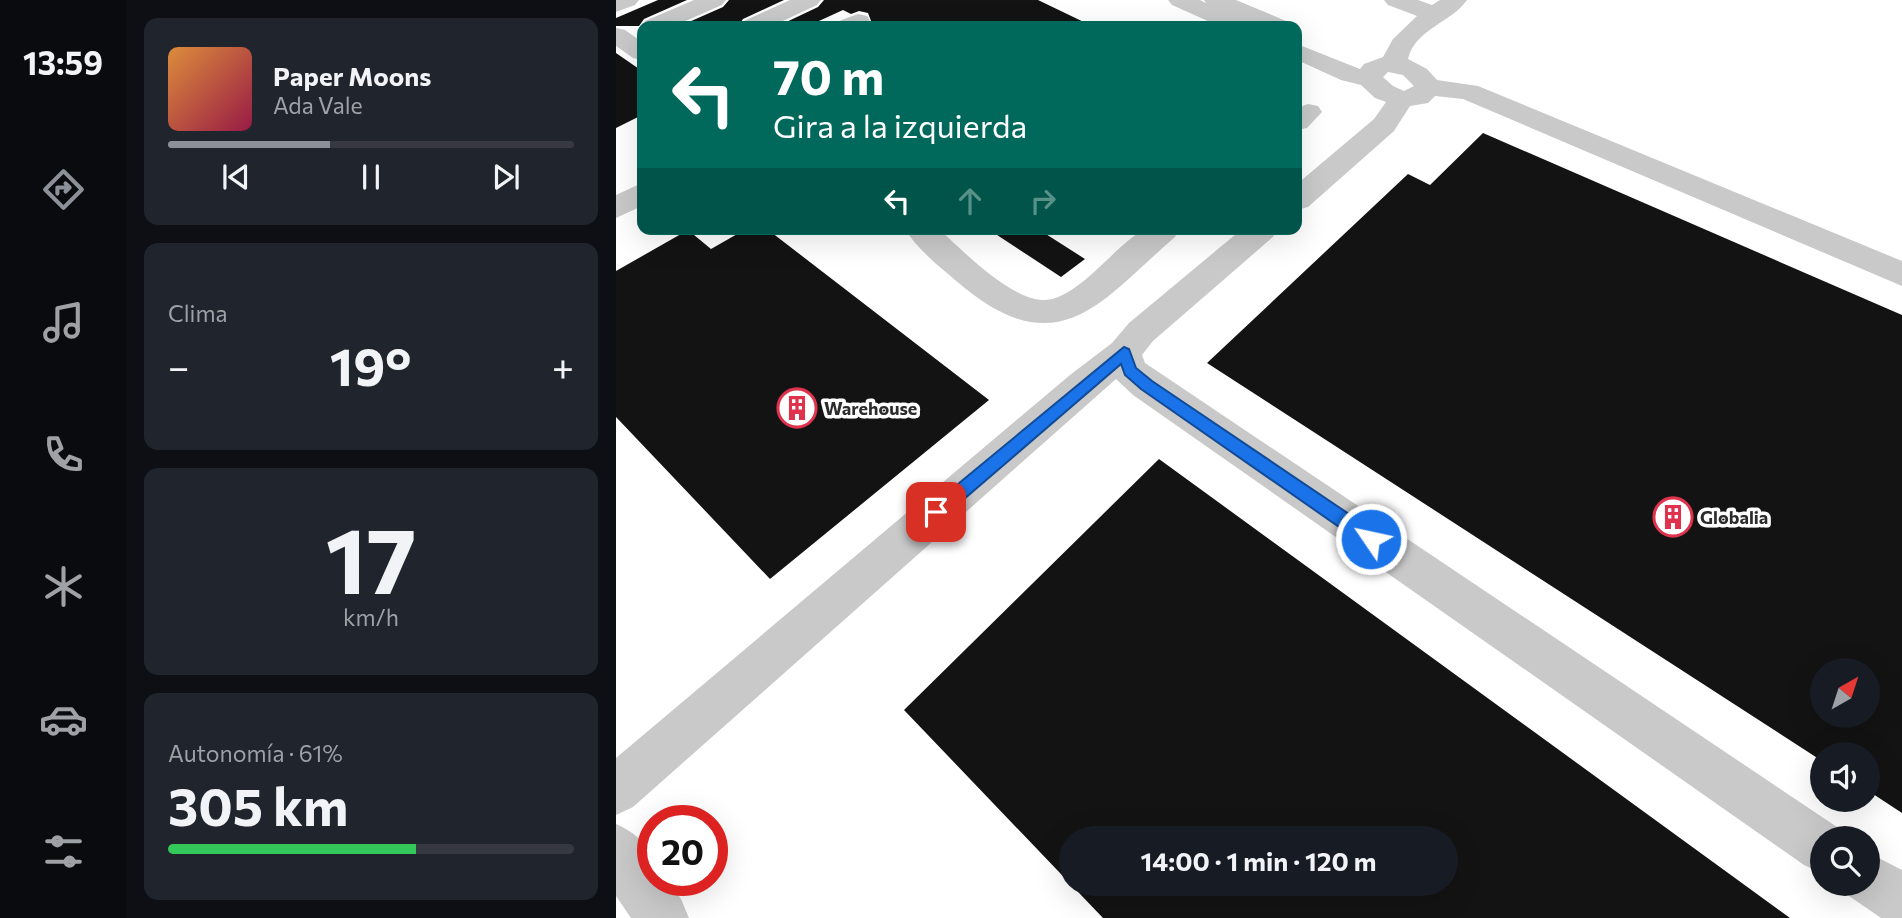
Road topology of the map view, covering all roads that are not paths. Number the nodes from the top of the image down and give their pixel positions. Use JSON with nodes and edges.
{"nodes":[{"id":1,"x":627,"y":0,"type":"edge"},
{"id":2,"x":714,"y":0,"type":"edge"},
{"id":3,"x":809,"y":0,"type":"edge"},
{"id":4,"x":1180,"y":0,"type":"edge"},
{"id":5,"x":1216,"y":0,"type":"edge"},
{"id":6,"x":1396,"y":0,"type":"edge"},
{"id":7,"x":1455,"y":0,"type":"edge"},
{"id":8,"x":616,"y":5,"type":"edge"},
{"id":9,"x":1436,"y":15,"type":"junction"},
{"id":10,"x":666,"y":21,"type":"edge"},
{"id":11,"x":763,"y":21,"type":"edge"},
{"id":12,"x":1228,"y":21,"type":"edge"},
{"id":13,"x":1265,"y":21,"type":"edge"},
{"id":14,"x":1302,"y":37,"type":"edge"},
{"id":15,"x":1302,"y":53,"type":"edge"},
{"id":16,"x":1381,"y":69,"type":"junction"},
{"id":17,"x":1428,"y":86,"type":"junction"},
{"id":18,"x":1401,"y":99,"type":"junction"},
{"id":19,"x":637,"y":196,"type":"edge"},
{"id":20,"x":1302,"y":196,"type":"edge"},
{"id":21,"x":637,"y":206,"type":"edge"},
{"id":22,"x":616,"y":210,"type":"edge"},
{"id":23,"x":927,"y":235,"type":"edge"},
{"id":24,"x":1157,"y":235,"type":"edge"},
{"id":25,"x":1255,"y":235,"type":"edge"},
{"id":26,"x":1902,"y":274,"type":"edge"},
{"id":27,"x":1124,"y":353,"type":"junction"},
{"id":28,"x":616,"y":790,"type":"edge"},
{"id":29,"x":1810,"y":839,"type":"edge"},
{"id":30,"x":616,"y":850,"type":"edge"},
{"id":31,"x":1880,"y":887,"type":"edge"},
{"id":32,"x":1902,"y":901,"type":"edge"},
{"id":33,"x":662,"y":918,"type":"edge"}],
"edges":[{"from":1,"to":8,"type":"street"},
{"from":2,"to":10,"type":"street"},
{"from":3,"to":11,"type":"street"},
{"from":4,"to":12,"type":"street"},
{"from":5,"to":13,"type":"street"},
{"from":6,"to":9,"type":"street"},
{"from":7,"to":9,"type":"street"},
{"from":9,"to":16,"type":"street"},
{"from":14,"to":16,"type":"street"},
{"from":15,"to":16,"type":"street"},
{"from":16,"to":17,"type":"street"},
{"from":16,"to":18,"type":"street"},
{"from":17,"to":18,"type":"street"},
{"from":17,"to":26,"type":"street"},
{"from":18,"to":20,"type":"street"},
{"from":19,"to":22,"type":"street"},
{"from":21,"to":22,"type":"street"},
{"from":23,"to":24,"type":"street"},
{"from":25,"to":27,"type":"street"},
{"from":27,"to":28,"type":"street"},
{"from":27,"to":29,"type":"street"},
{"from":30,"to":33,"type":"street"},
{"from":31,"to":32,"type":"street"}]}
